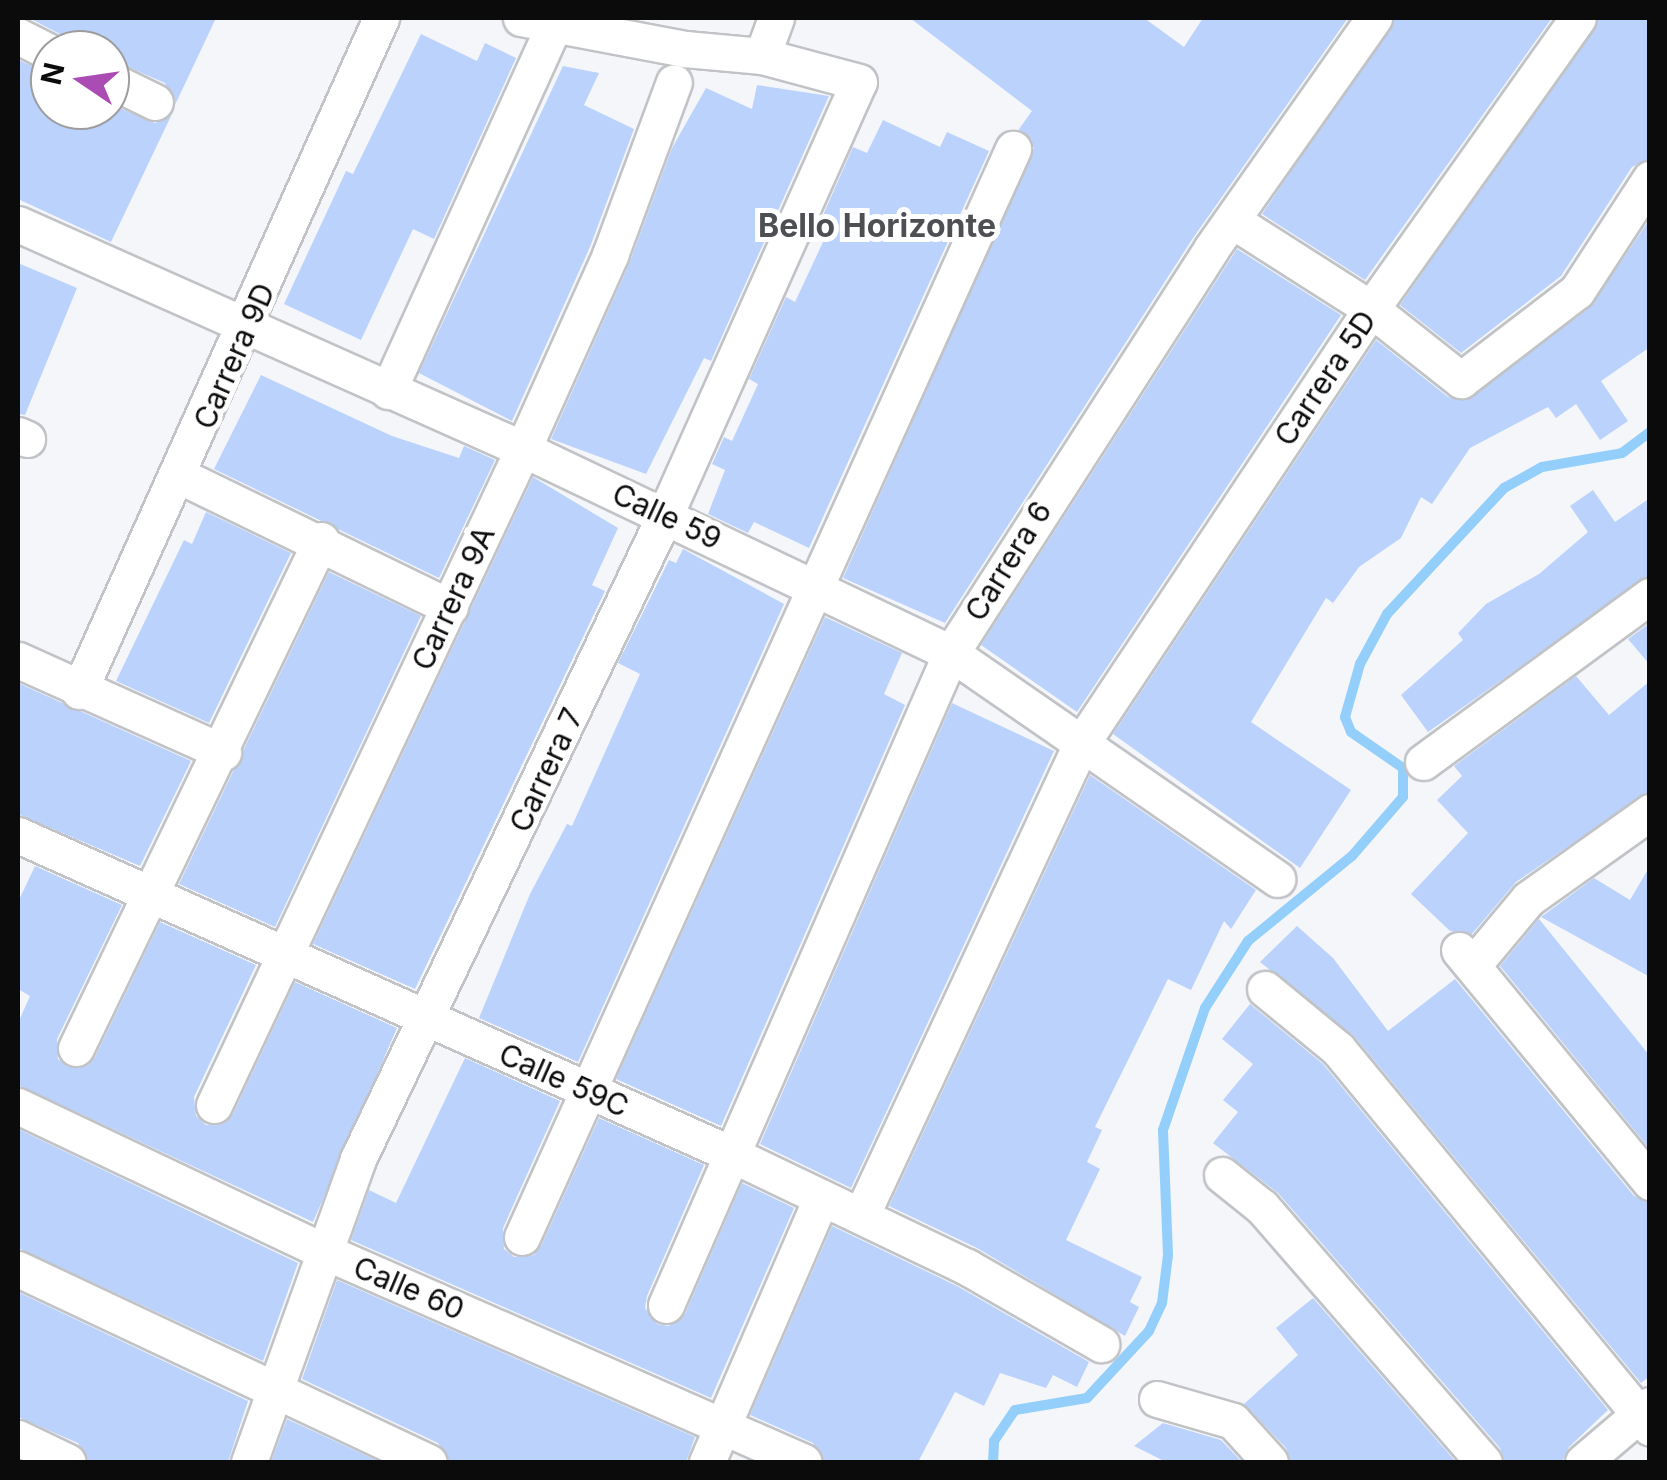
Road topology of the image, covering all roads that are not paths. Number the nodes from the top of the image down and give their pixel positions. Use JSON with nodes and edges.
{"nodes":[{"id":1,"x":381,"y":18,"type":"edge"},
{"id":2,"x":520,"y":18,"type":"edge"},
{"id":3,"x":776,"y":18,"type":"edge"},
{"id":4,"x":1374,"y":18,"type":"edge"},
{"id":5,"x":1578,"y":18,"type":"edge"},
{"id":6,"x":555,"y":24,"type":"junction"},
{"id":7,"x":762,"y":56,"type":"junction"},
{"id":8,"x":674,"y":82,"type":"dead end"},
{"id":9,"x":130,"y":90,"type":"edge"},
{"id":10,"x":156,"y":102,"type":"dead end"},
{"id":11,"x":1013,"y":148,"type":"dead end"},
{"id":12,"x":1650,"y":178,"type":"edge"},
{"id":13,"x":1233,"y":221,"type":"junction"},
{"id":14,"x":18,"y":224,"type":"edge"},
{"id":15,"x":1371,"y":309,"type":"junction"},
{"id":16,"x":247,"y":330,"type":"junction"},
{"id":17,"x":388,"y":390,"type":"junction"},
{"id":18,"x":524,"y":449,"type":"junction"},
{"id":19,"x":180,"y":476,"type":"junction"},
{"id":20,"x":665,"y":516,"type":"junction"},
{"id":21,"x":322,"y":540,"type":"junction"},
{"id":22,"x":819,"y":587,"type":"junction"},
{"id":23,"x":1650,"y":596,"type":"edge"},
{"id":24,"x":450,"y":607,"type":"junction"},
{"id":25,"x":952,"y":653,"type":"junction"},
{"id":26,"x":18,"y":660,"type":"edge"},
{"id":27,"x":79,"y":691,"type":"junction"},
{"id":28,"x":1081,"y":744,"type":"junction"},
{"id":29,"x":223,"y":752,"type":"junction"},
{"id":30,"x":1423,"y":762,"type":"dead end"},
{"id":31,"x":1643,"y":826,"type":"edge"},
{"id":32,"x":18,"y":835,"type":"edge"},
{"id":33,"x":1277,"y":879,"type":"dead end"},
{"id":34,"x":154,"y":896,"type":"junction"},
{"id":35,"x":283,"y":948,"type":"junction"},
{"id":36,"x":1265,"y":989,"type":"dead end"},
{"id":37,"x":430,"y":1018,"type":"junction"},
{"id":38,"x":76,"y":1048,"type":"dead end"},
{"id":39,"x":591,"y":1092,"type":"junction"},
{"id":40,"x":214,"y":1105,"type":"dead end"},
{"id":41,"x":18,"y":1106,"type":"edge"},
{"id":42,"x":731,"y":1154,"type":"junction"},
{"id":43,"x":1222,"y":1175,"type":"dead end"},
{"id":44,"x":1650,"y":1182,"type":"edge"},
{"id":45,"x":821,"y":1198,"type":"junction"},
{"id":46,"x":860,"y":1216,"type":"junction"},
{"id":47,"x":522,"y":1238,"type":"dead end"},
{"id":48,"x":321,"y":1250,"type":"junction"},
{"id":49,"x":18,"y":1269,"type":"edge"},
{"id":50,"x":666,"y":1304,"type":"dead end"},
{"id":51,"x":1101,"y":1344,"type":"dead end"},
{"id":52,"x":273,"y":1387,"type":"junction"},
{"id":53,"x":1157,"y":1399,"type":"dead end"},
{"id":54,"x":1645,"y":1416,"type":"edge"},
{"id":55,"x":723,"y":1425,"type":"junction"},
{"id":56,"x":18,"y":1438,"type":"edge"},
{"id":57,"x":68,"y":1462,"type":"edge"},
{"id":58,"x":249,"y":1462,"type":"edge"},
{"id":59,"x":429,"y":1462,"type":"edge"},
{"id":60,"x":706,"y":1462,"type":"edge"},
{"id":61,"x":804,"y":1462,"type":"edge"},
{"id":62,"x":1270,"y":1462,"type":"edge"},
{"id":63,"x":1484,"y":1462,"type":"edge"},
{"id":64,"x":1583,"y":1462,"type":"edge"}],
"edges":[{"from":1,"to":16,"type":"street","name":"Carrera 9D"},
{"from":2,"to":6,"type":"street"},
{"from":3,"to":7,"type":"street"},
{"from":4,"to":13,"type":"street","name":"Carrera 6"},
{"from":5,"to":15,"type":"street","name":"Carrera 5D"},
{"from":6,"to":7,"type":"street"},
{"from":6,"to":17,"type":"street"},
{"from":7,"to":20,"type":"street","name":"Carrera 7"},
{"from":8,"to":18,"type":"street","name":"Carrera 9A"},
{"from":9,"to":10,"type":"street"},
{"from":11,"to":22,"type":"street"},
{"from":12,"to":15,"type":"street"},
{"from":13,"to":15,"type":"street"},
{"from":13,"to":25,"type":"street","name":"Carrera 6"},
{"from":14,"to":16,"type":"street","name":"Calle 59"},
{"from":15,"to":28,"type":"street","name":"Carrera 5D"},
{"from":16,"to":17,"type":"street","name":"Calle 59"},
{"from":16,"to":19,"type":"street","name":"Carrera 9D"},
{"from":17,"to":18,"type":"street","name":"Calle 59"},
{"from":18,"to":20,"type":"street","name":"Calle 59"},
{"from":18,"to":24,"type":"street","name":"Carrera 9A"},
{"from":19,"to":21,"type":"street"},
{"from":19,"to":27,"type":"street","name":"Carrera 9D"},
{"from":20,"to":22,"type":"street","name":"Calle 59"},
{"from":20,"to":37,"type":"street","name":"Carrera 7"},
{"from":21,"to":24,"type":"street"},
{"from":21,"to":29,"type":"street"},
{"from":22,"to":25,"type":"street","name":"Calle 59"},
{"from":22,"to":39,"type":"street"},
{"from":23,"to":30,"type":"street"},
{"from":24,"to":35,"type":"street","name":"Carrera 9A"},
{"from":25,"to":28,"type":"street","name":"Calle 59"},
{"from":25,"to":42,"type":"street","name":"Carrera 6"},
{"from":26,"to":27,"type":"street"},
{"from":27,"to":29,"type":"street"},
{"from":28,"to":33,"type":"street","name":"Calle 59"},
{"from":28,"to":46,"type":"street","name":"Carrera 5D"},
{"from":29,"to":34,"type":"street"},
{"from":31,"to":44,"type":"street"},
{"from":32,"to":34,"type":"street","name":"Calle 59C"},
{"from":34,"to":35,"type":"street","name":"Calle 59C"},
{"from":34,"to":38,"type":"street"},
{"from":35,"to":37,"type":"street","name":"Calle 59C"},
{"from":35,"to":40,"type":"street","name":"Carrera 9A"},
{"from":36,"to":54,"type":"street"},
{"from":37,"to":39,"type":"street","name":"Calle 59C"},
{"from":37,"to":48,"type":"street","name":"Carrera 7"},
{"from":39,"to":42,"type":"street","name":"Calle 59C"},
{"from":39,"to":47,"type":"street"},
{"from":41,"to":48,"type":"street","name":"Calle 60"},
{"from":42,"to":45,"type":"street","name":"Calle 59C"},
{"from":42,"to":50,"type":"street","name":"Carrera 6"},
{"from":43,"to":63,"type":"street"},
{"from":45,"to":46,"type":"street","name":"Calle 59C"},
{"from":45,"to":55,"type":"street"},
{"from":46,"to":51,"type":"street","name":"Calle 59C"},
{"from":48,"to":52,"type":"street","name":"Carrera 7"},
{"from":48,"to":55,"type":"street","name":"Calle 60"},
{"from":49,"to":52,"type":"street"},
{"from":52,"to":58,"type":"street","name":"Carrera 7"},
{"from":52,"to":59,"type":"street"},
{"from":53,"to":62,"type":"street"},
{"from":54,"to":64,"type":"street"},
{"from":55,"to":60,"type":"street"},
{"from":55,"to":61,"type":"street","name":"Calle 60"},
{"from":56,"to":57,"type":"street"}]}
